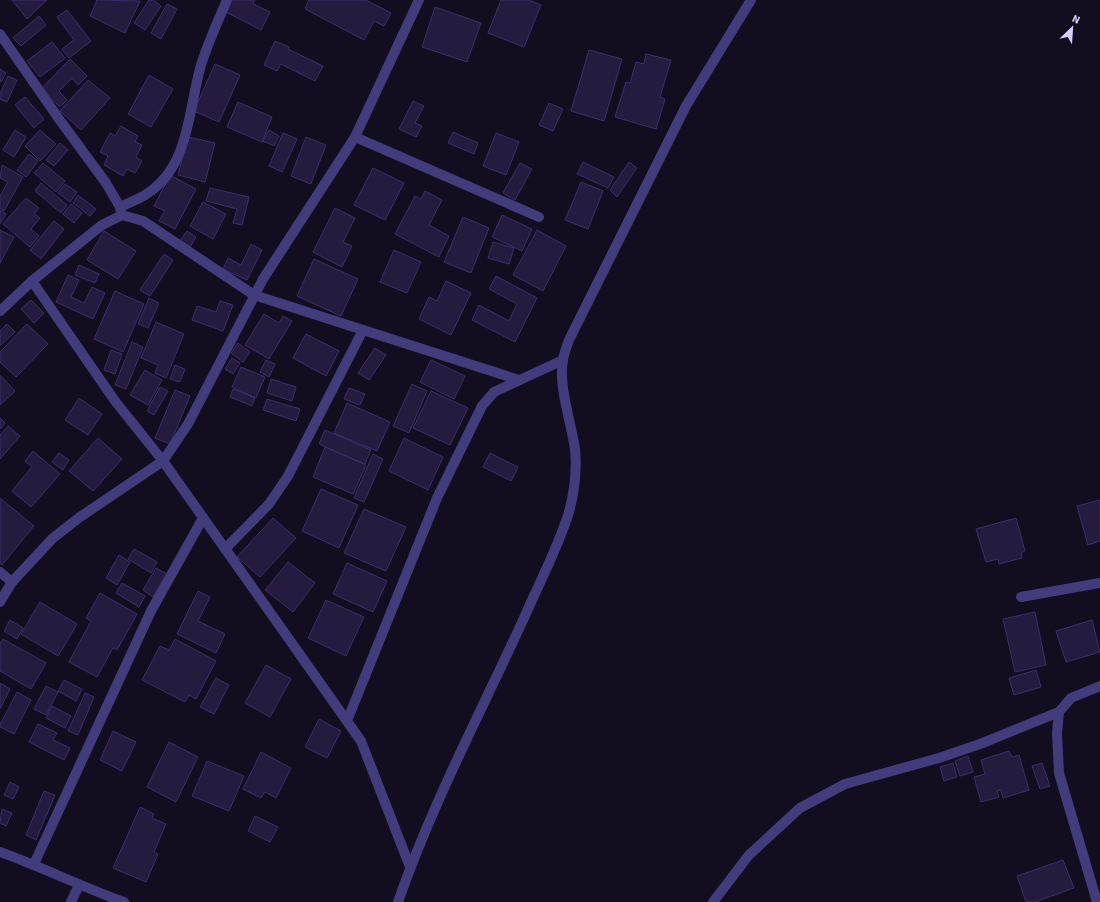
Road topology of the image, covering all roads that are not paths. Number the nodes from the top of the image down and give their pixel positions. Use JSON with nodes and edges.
{"nodes":[{"id":1,"x":227,"y":0,"type":"edge"},
{"id":2,"x":419,"y":0,"type":"edge"},
{"id":3,"x":751,"y":0,"type":"edge"},
{"id":4,"x":0,"y":34,"type":"edge"},
{"id":5,"x":355,"y":137,"type":"junction"},
{"id":6,"x":121,"y":211,"type":"junction"},
{"id":7,"x":539,"y":217,"type":"dead end"},
{"id":8,"x":32,"y":281,"type":"junction"},
{"id":9,"x":254,"y":295,"type":"junction"},
{"id":10,"x":0,"y":311,"type":"edge"},
{"id":11,"x":363,"y":330,"type":"junction"},
{"id":12,"x":563,"y":360,"type":"junction"},
{"id":13,"x":519,"y":380,"type":"junction"},
{"id":14,"x":163,"y":461,"type":"junction"},
{"id":15,"x":203,"y":518,"type":"junction"},
{"id":16,"x":225,"y":549,"type":"junction"},
{"id":17,"x":0,"y":572,"type":"edge"},
{"id":18,"x":12,"y":582,"type":"junction"},
{"id":19,"x":1100,"y":583,"type":"edge"},
{"id":20,"x":1021,"y":597,"type":"dead end"},
{"id":21,"x":0,"y":602,"type":"edge"},
{"id":22,"x":1100,"y":686,"type":"edge"},
{"id":23,"x":1059,"y":712,"type":"junction"},
{"id":24,"x":347,"y":721,"type":"junction"},
{"id":25,"x":0,"y":852,"type":"edge"},
{"id":26,"x":34,"y":864,"type":"junction"},
{"id":27,"x":410,"y":867,"type":"junction"},
{"id":28,"x":79,"y":885,"type":"junction"},
{"id":29,"x":71,"y":902,"type":"edge"},
{"id":30,"x":124,"y":902,"type":"edge"},
{"id":31,"x":398,"y":902,"type":"edge"},
{"id":32,"x":713,"y":902,"type":"edge"},
{"id":33,"x":1097,"y":902,"type":"edge"}],
"edges":[{"from":1,"to":6,"type":"street"},
{"from":2,"to":5,"type":"street"},
{"from":3,"to":12,"type":"street"},
{"from":4,"to":6,"type":"street"},
{"from":5,"to":7,"type":"street"},
{"from":5,"to":9,"type":"street"},
{"from":6,"to":8,"type":"street"},
{"from":6,"to":9,"type":"street"},
{"from":8,"to":10,"type":"street"},
{"from":8,"to":14,"type":"street"},
{"from":9,"to":11,"type":"street"},
{"from":9,"to":14,"type":"street"},
{"from":11,"to":13,"type":"street"},
{"from":11,"to":16,"type":"street"},
{"from":12,"to":13,"type":"street"},
{"from":12,"to":27,"type":"street"},
{"from":13,"to":24,"type":"street"},
{"from":14,"to":15,"type":"street"},
{"from":14,"to":18,"type":"street"},
{"from":15,"to":16,"type":"street"},
{"from":15,"to":26,"type":"street"},
{"from":16,"to":24,"type":"street"},
{"from":17,"to":18,"type":"street"},
{"from":18,"to":21,"type":"street"},
{"from":19,"to":20,"type":"street"},
{"from":22,"to":23,"type":"street"},
{"from":23,"to":32,"type":"street"},
{"from":23,"to":33,"type":"street"},
{"from":24,"to":27,"type":"street"},
{"from":25,"to":26,"type":"street"},
{"from":26,"to":28,"type":"street"},
{"from":27,"to":31,"type":"street"},
{"from":28,"to":29,"type":"street"},
{"from":28,"to":30,"type":"street"}]}
